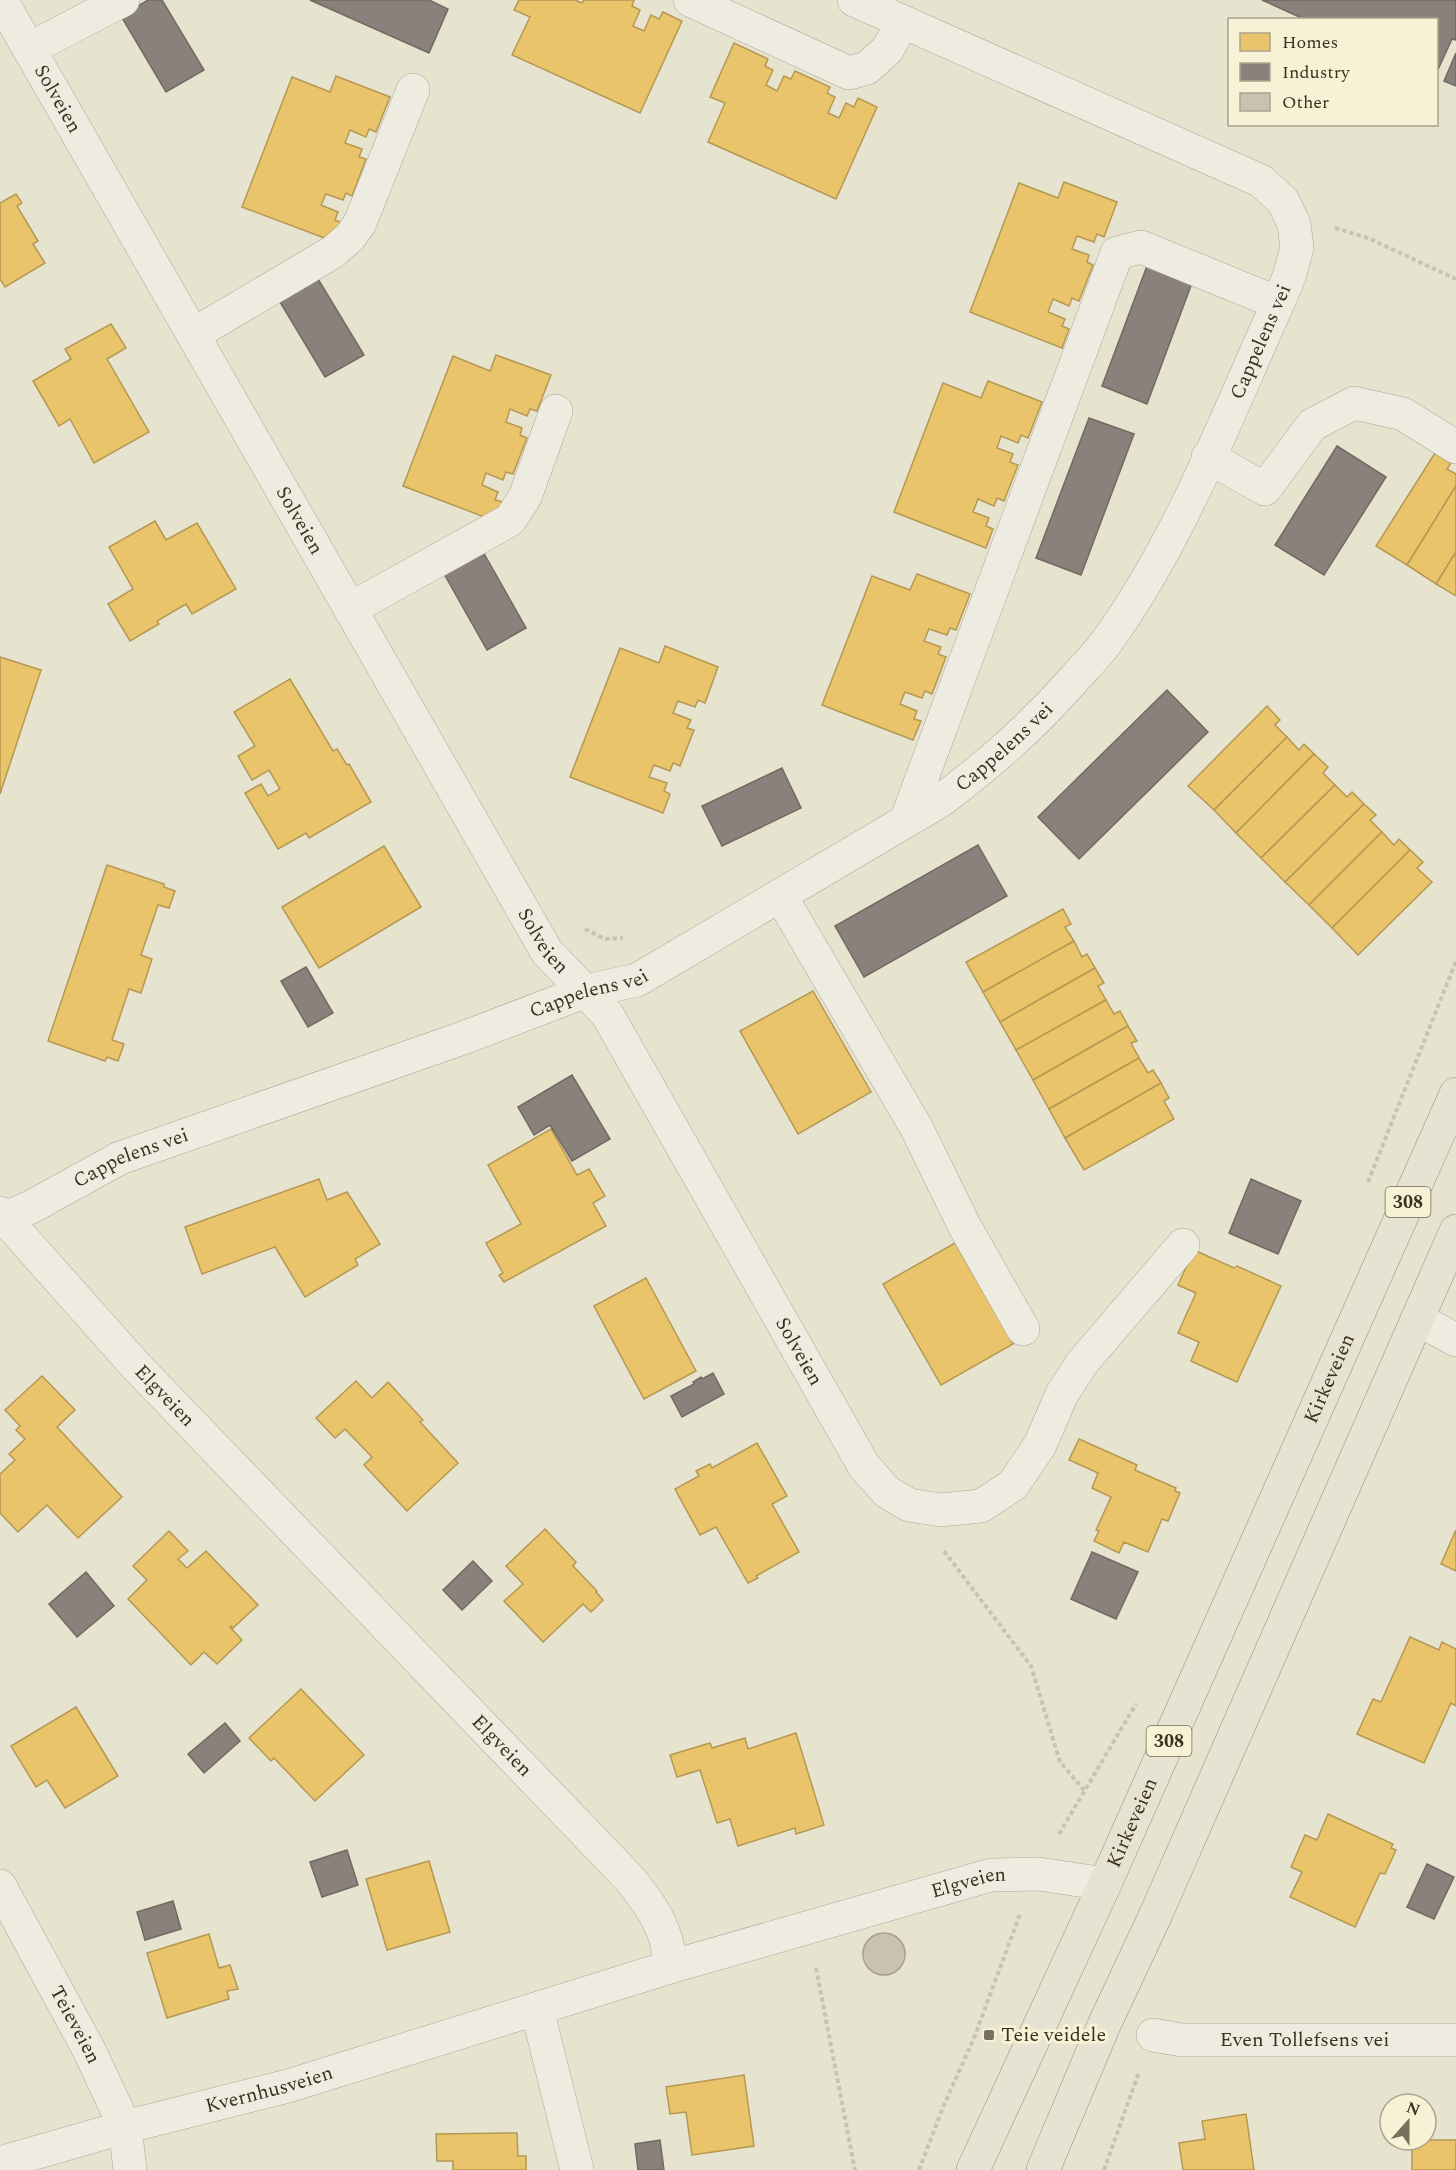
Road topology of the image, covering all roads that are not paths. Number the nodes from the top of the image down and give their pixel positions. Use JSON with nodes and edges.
{"nodes":[{"id":1,"x":1,"y":0,"type":"edge"},
{"id":2,"x":123,"y":0,"type":"edge"},
{"id":3,"x":690,"y":0,"type":"edge"},
{"id":4,"x":854,"y":0,"type":"edge"},
{"id":5,"x":903,"y":22,"type":"junction"},
{"id":6,"x":29,"y":49,"type":"junction"},
{"id":7,"x":413,"y":90,"type":"dead end"},
{"id":8,"x":1278,"y":303,"type":"junction"},
{"id":9,"x":194,"y":334,"type":"junction"},
{"id":10,"x":556,"y":411,"type":"dead end"},
{"id":11,"x":1456,"y":447,"type":"edge"},
{"id":12,"x":1208,"y":457,"type":"junction"},
{"id":13,"x":350,"y":609,"type":"junction"},
{"id":14,"x":906,"y":821,"type":"junction"},
{"id":15,"x":780,"y":896,"type":"junction"},
{"id":16,"x":586,"y":992,"type":"junction"},
{"id":17,"x":1456,"y":1094,"type":"edge"},
{"id":18,"x":3,"y":1215,"type":"edge"},
{"id":19,"x":1456,"y":1231,"type":"edge"},
{"id":20,"x":1183,"y":1245,"type":"dead end"},
{"id":21,"x":1417,"y":1319,"type":"junction"},
{"id":22,"x":1023,"y":1329,"type":"dead end"},
{"id":23,"x":1456,"y":1340,"type":"edge"},
{"id":24,"x":1105,"y":1884,"type":"junction"},
{"id":25,"x":0,"y":1886,"type":"edge"},
{"id":26,"x":670,"y":1967,"type":"junction"},
{"id":27,"x":537,"y":2009,"type":"junction"},
{"id":28,"x":1152,"y":2035,"type":"road end"},
{"id":29,"x":1456,"y":2040,"type":"edge"},
{"id":30,"x":125,"y":2127,"type":"junction"},
{"id":31,"x":0,"y":2163,"type":"edge"},
{"id":32,"x":130,"y":2170,"type":"edge"},
{"id":33,"x":577,"y":2170,"type":"edge"},
{"id":34,"x":973,"y":2170,"type":"edge"},
{"id":35,"x":1043,"y":2170,"type":"edge"}],
"edges":[{"from":1,"to":6,"type":"street","name":"Solveien"},
{"from":2,"to":6,"type":"street"},
{"from":3,"to":5,"type":"street"},
{"from":4,"to":5,"type":"street","name":"Cappelens vei"},
{"from":5,"to":8,"type":"street","name":"Cappelens vei"},
{"from":6,"to":9,"type":"street","name":"Solveien"},
{"from":7,"to":9,"type":"street"},
{"from":8,"to":12,"type":"street","name":"Cappelens vei"},
{"from":8,"to":14,"type":"street"},
{"from":9,"to":13,"type":"street","name":"Solveien"},
{"from":10,"to":13,"type":"street"},
{"from":11,"to":12,"type":"street"},
{"from":12,"to":14,"type":"street","name":"Cappelens vei"},
{"from":13,"to":16,"type":"street","name":"Solveien"},
{"from":14,"to":15,"type":"street","name":"Cappelens vei"},
{"from":15,"to":16,"type":"street","name":"Cappelens vei"},
{"from":15,"to":22,"type":"street"},
{"from":16,"to":18,"type":"street","name":"Cappelens vei"},
{"from":16,"to":20,"type":"street","name":"Solveien"},
{"from":17,"to":24,"type":"main road","name":"Kirkeveien","number":"308"},
{"from":18,"to":26,"type":"street","name":"Elgveien"},
{"from":19,"to":21,"type":"main road","number":"308"},
{"from":21,"to":23,"type":"street"},
{"from":21,"to":35,"type":"main road","number":"308"},
{"from":24,"to":26,"type":"street","name":"Elgveien"},
{"from":24,"to":34,"type":"main road","name":"Kirkeveien","number":"308"},
{"from":25,"to":30,"type":"street","name":"Teieveien"},
{"from":26,"to":27,"type":"street","name":"Kvernhusveien"},
{"from":27,"to":30,"type":"street","name":"Kvernhusveien"},
{"from":27,"to":33,"type":"street"},
{"from":28,"to":29,"type":"street","name":"Even Tollefsens vei"},
{"from":30,"to":31,"type":"street","name":"Kvernhusveien"},
{"from":30,"to":32,"type":"street","name":"Teieveien"}]}
